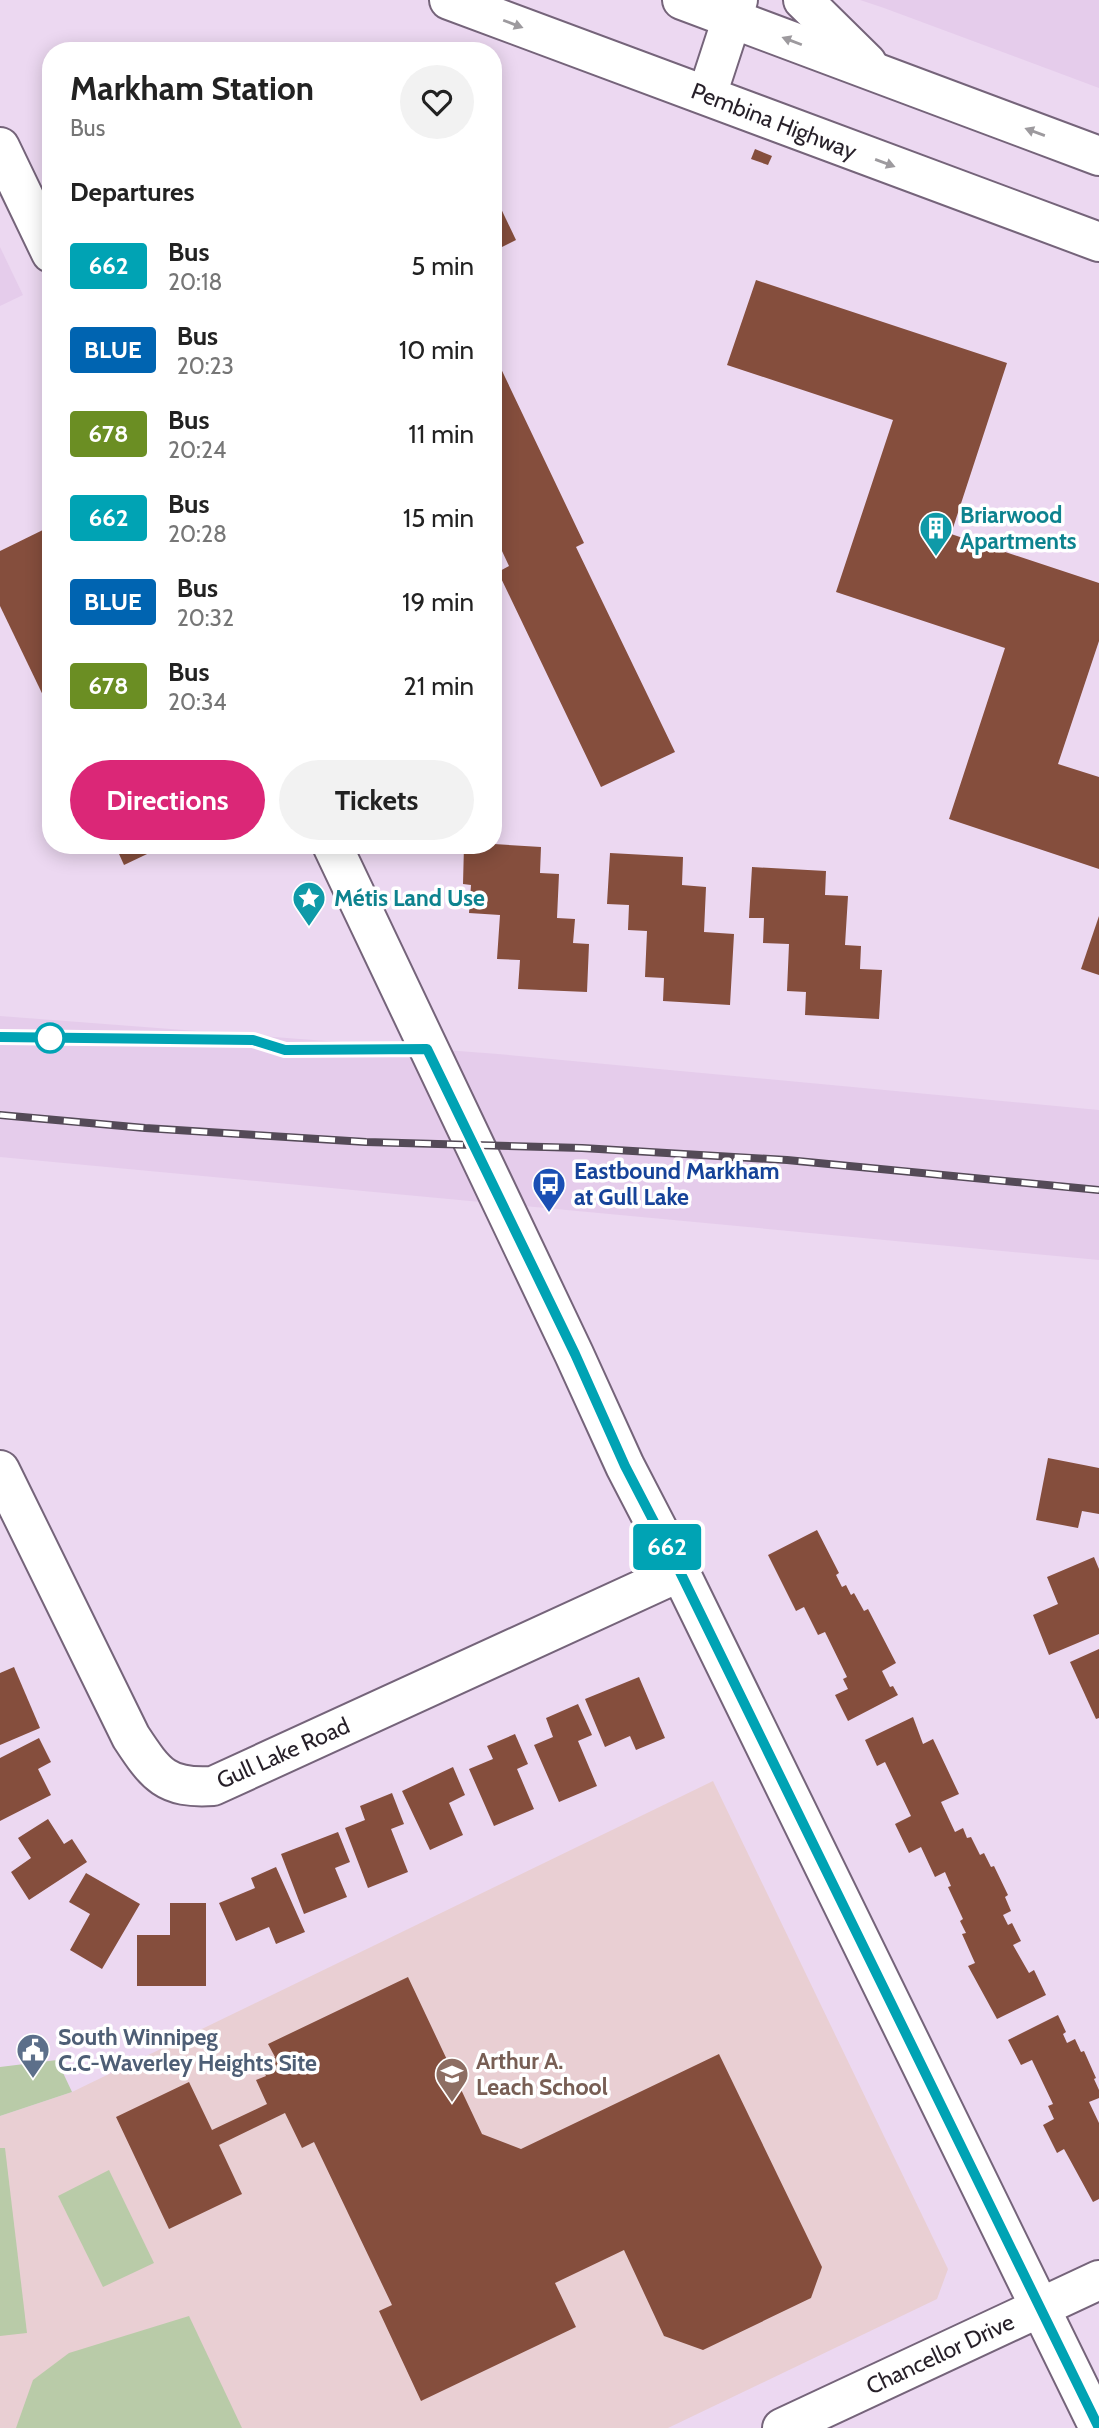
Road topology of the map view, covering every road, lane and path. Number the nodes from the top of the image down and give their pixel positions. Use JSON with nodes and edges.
{"nodes":[{"id":1,"x":449,"y":0,"type":"edge"},
{"id":2,"x":682,"y":0,"type":"edge"},
{"id":3,"x":803,"y":0,"type":"edge"},
{"id":4,"x":735,"y":9,"type":"edge"},
{"id":5,"x":878,"y":74,"type":"junction"},
{"id":6,"x":707,"y":95,"type":"junction"},
{"id":7,"x":0,"y":147,"type":"edge"},
{"id":8,"x":1099,"y":156,"type":"edge"},
{"id":9,"x":42,"y":234,"type":"edge"},
{"id":10,"x":1099,"y":243,"type":"edge"},
{"id":11,"x":336,"y":854,"type":"edge"},
{"id":12,"x":0,"y":1470,"type":"edge"},
{"id":13,"x":680,"y":1572,"type":"junction"},
{"id":14,"x":1099,"y":2280,"type":"edge"},
{"id":15,"x":1041,"y":2307,"type":"junction"},
{"id":16,"x":782,"y":2428,"type":"edge"},
{"id":17,"x":1099,"y":2428,"type":"edge"}],
"edges":[{"from":1,"to":6,"type":"street","name":"Pembina Highway","one_way":true},
{"from":2,"to":4,"type":"street"},
{"from":3,"to":5,"type":"street"},
{"from":5,"to":4,"type":"street","one_way":true},
{"from":4,"to":6,"type":"street"},
{"from":8,"to":5,"type":"street","one_way":true},
{"from":6,"to":10,"type":"street","name":"Pembina Highway","one_way":true},
{"from":7,"to":9,"type":"street"},
{"from":11,"to":13,"type":"street"},
{"from":12,"to":13,"type":"street","name":"Gull Lake Road"},
{"from":13,"to":15,"type":"street"},
{"from":14,"to":15,"type":"street","name":"Chancellor Drive"},
{"from":15,"to":16,"type":"street","name":"Chancellor Drive"},
{"from":15,"to":17,"type":"street"}]}
